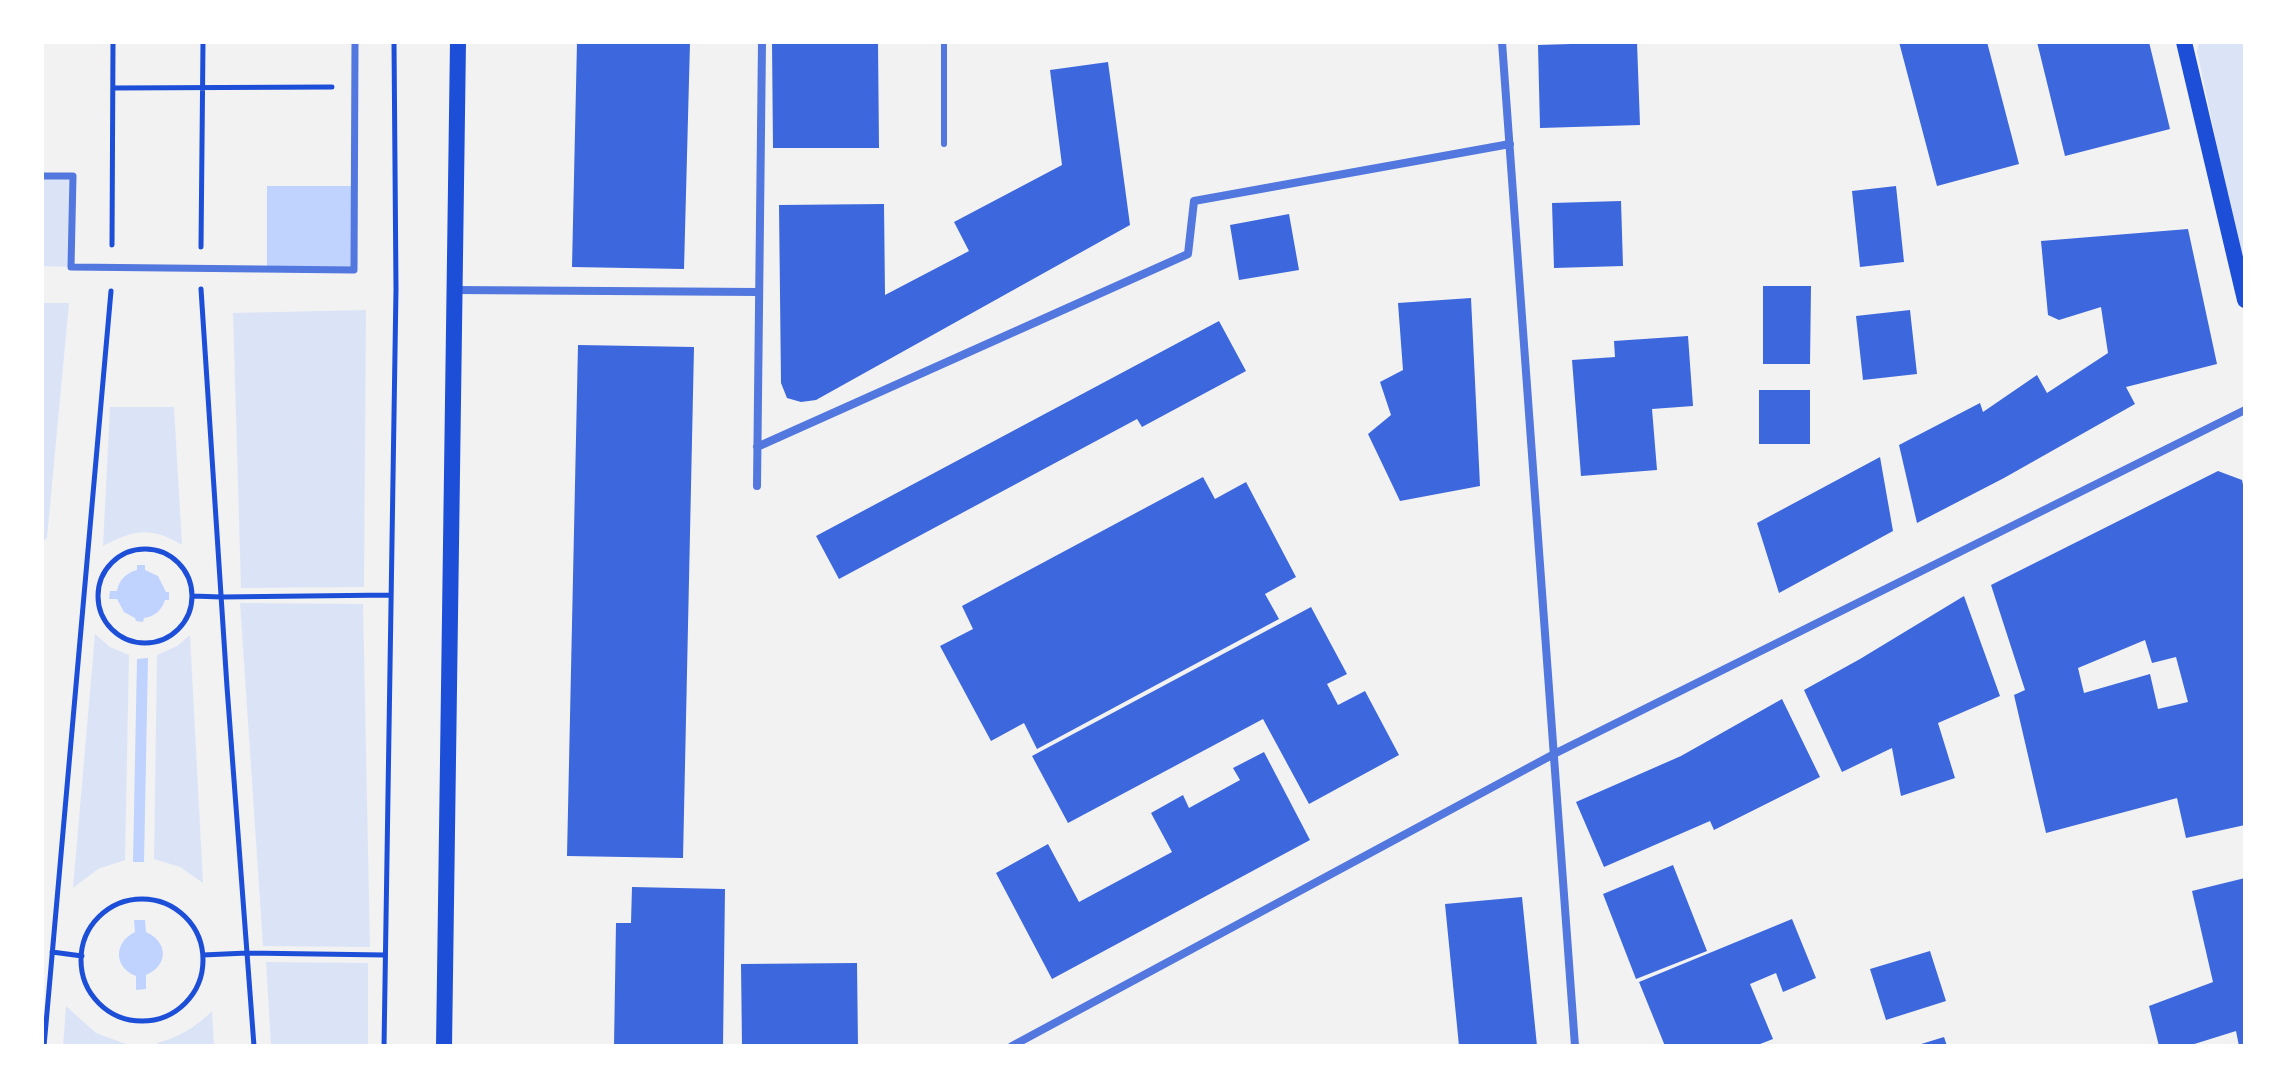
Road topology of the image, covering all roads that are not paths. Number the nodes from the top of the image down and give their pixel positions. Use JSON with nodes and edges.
{"nodes":[{"id":1,"x":355,"y":42,"type":"edge"},
{"id":2,"x":458,"y":42,"type":"edge"},
{"id":3,"x":762,"y":42,"type":"edge"},
{"id":4,"x":944,"y":42,"type":"edge"},
{"id":5,"x":1502,"y":42,"type":"edge"},
{"id":6,"x":2184,"y":42,"type":"edge"},
{"id":7,"x":944,"y":144,"type":"dead end"},
{"id":8,"x":1510,"y":144,"type":"junction"},
{"id":9,"x":42,"y":176,"type":"edge"},
{"id":10,"x":454,"y":290,"type":"junction"},
{"id":11,"x":759,"y":292,"type":"junction"},
{"id":12,"x":2245,"y":300,"type":"edge"},
{"id":13,"x":2245,"y":410,"type":"edge"},
{"id":14,"x":757,"y":447,"type":"junction"},
{"id":15,"x":757,"y":486,"type":"dead end"},
{"id":16,"x":1554,"y":754,"type":"junction"},
{"id":17,"x":444,"y":1046,"type":"edge"},
{"id":18,"x":1012,"y":1046,"type":"edge"},
{"id":19,"x":1575,"y":1046,"type":"edge"}],
"edges":[{"from":1,"to":9,"type":"street"},
{"from":2,"to":10,"type":"main road"},
{"from":3,"to":11,"type":"street"},
{"from":4,"to":7,"type":"lane"},
{"from":5,"to":8,"type":"street"},
{"from":6,"to":12,"type":"main road"},
{"from":8,"to":14,"type":"street"},
{"from":8,"to":16,"type":"street"},
{"from":10,"to":11,"type":"street"},
{"from":10,"to":17,"type":"main road"},
{"from":11,"to":14,"type":"street"},
{"from":13,"to":16,"type":"street"},
{"from":14,"to":15,"type":"street"},
{"from":16,"to":18,"type":"street"},
{"from":16,"to":19,"type":"street"}]}
